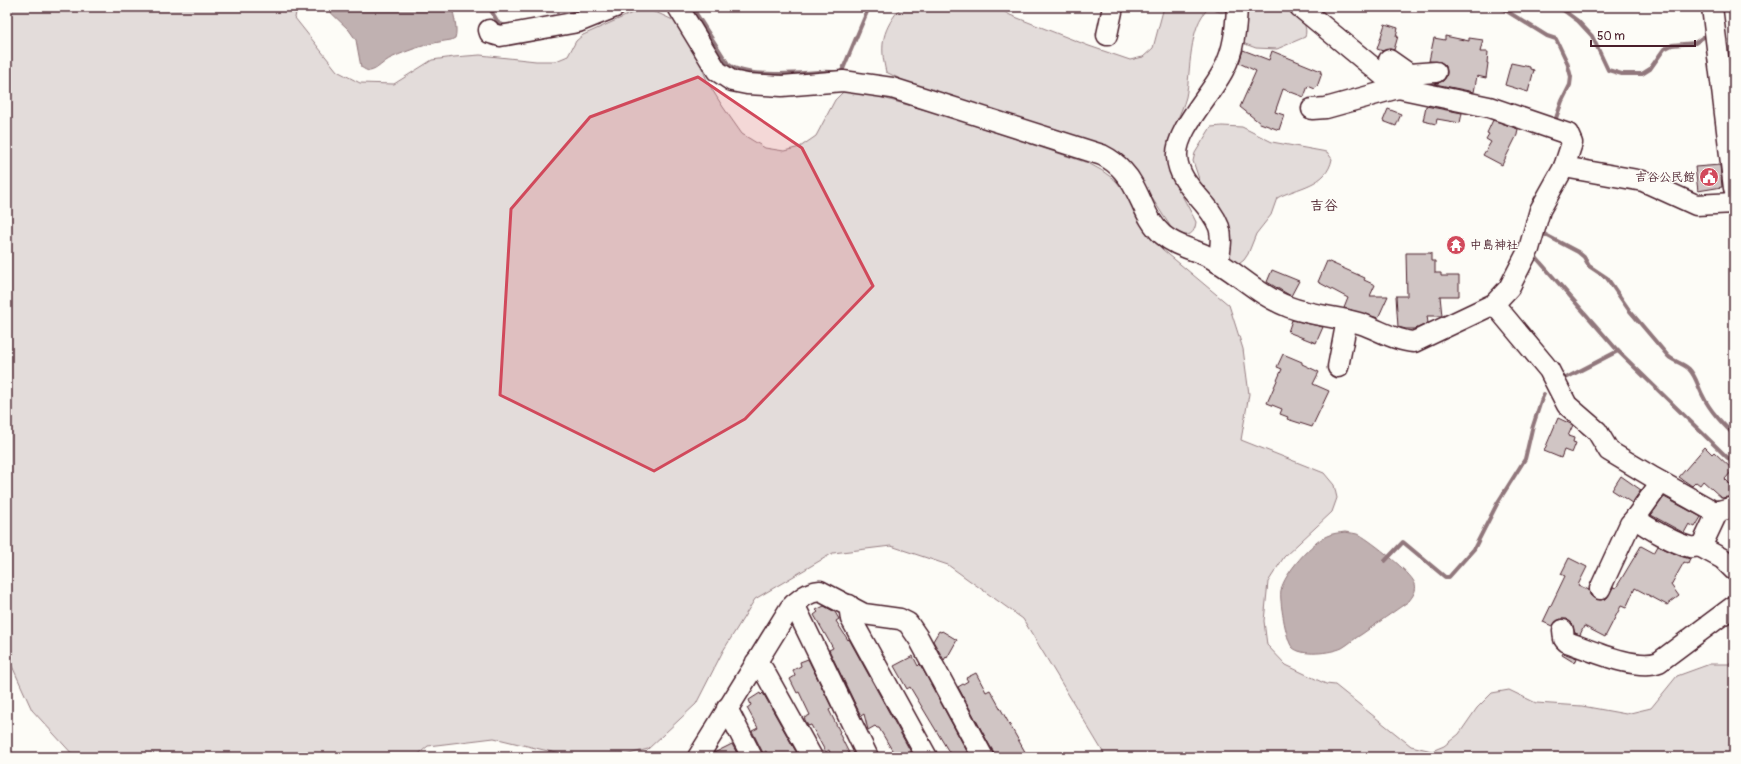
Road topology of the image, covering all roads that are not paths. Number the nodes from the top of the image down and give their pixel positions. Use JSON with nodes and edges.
{"nodes":[{"id":1,"x":616,"y":7,"type":"edge"},
{"id":2,"x":678,"y":7,"type":"edge"},
{"id":3,"x":1113,"y":7,"type":"edge"},
{"id":4,"x":1237,"y":7,"type":"edge"},
{"id":5,"x":1300,"y":7,"type":"edge"},
{"id":6,"x":1712,"y":7,"type":"edge"},
{"id":7,"x":489,"y":30,"type":"dead end"},
{"id":8,"x":1107,"y":35,"type":"dead end"},
{"id":9,"x":1389,"y":60,"type":"dead end"},
{"id":10,"x":1436,"y":72,"type":"dead end"},
{"id":11,"x":1404,"y":84,"type":"junction"},
{"id":12,"x":1312,"y":109,"type":"dead end"},
{"id":13,"x":1729,"y":113,"type":"edge"},
{"id":14,"x":1564,"y":166,"type":"junction"},
{"id":15,"x":1734,"y":188,"type":"edge"},
{"id":16,"x":1734,"y":203,"type":"edge"},
{"id":17,"x":1218,"y":263,"type":"junction"},
{"id":18,"x":1494,"y":304,"type":"junction"},
{"id":19,"x":1347,"y":320,"type":"junction"},
{"id":20,"x":1338,"y":366,"type":"dead end"},
{"id":21,"x":1661,"y":482,"type":"junction"},
{"id":22,"x":1726,"y":509,"type":"edge"},
{"id":23,"x":1636,"y":517,"type":"junction"},
{"id":24,"x":1699,"y":546,"type":"junction"},
{"id":25,"x":1734,"y":570,"type":"edge"},
{"id":26,"x":1600,"y":589,"type":"dead end"},
{"id":27,"x":794,"y":604,"type":"junction"},
{"id":28,"x":849,"y":605,"type":"junction"},
{"id":29,"x":1734,"y":606,"type":"edge"},
{"id":30,"x":1563,"y":630,"type":"dead end"},
{"id":31,"x":756,"y":662,"type":"junction"},
{"id":32,"x":727,"y":708,"type":"junction"},
{"id":33,"x":698,"y":757,"type":"edge"},
{"id":34,"x":752,"y":757,"type":"edge"},
{"id":35,"x":812,"y":757,"type":"edge"},
{"id":36,"x":868,"y":757,"type":"edge"},
{"id":37,"x":927,"y":757,"type":"edge"},
{"id":38,"x":983,"y":757,"type":"edge"}],
"edges":[{"from":1,"to":7,"type":"street"},
{"from":2,"to":17,"type":"street"},
{"from":3,"to":8,"type":"street"},
{"from":4,"to":17,"type":"street"},
{"from":5,"to":11,"type":"street"},
{"from":6,"to":13,"type":"street"},
{"from":9,"to":11,"type":"street"},
{"from":10,"to":11,"type":"street"},
{"from":11,"to":12,"type":"street"},
{"from":11,"to":14,"type":"street"},
{"from":13,"to":15,"type":"street"},
{"from":14,"to":16,"type":"street"},
{"from":14,"to":18,"type":"street"},
{"from":17,"to":19,"type":"street"},
{"from":18,"to":19,"type":"street"},
{"from":18,"to":21,"type":"street"},
{"from":19,"to":20,"type":"street"},
{"from":21,"to":22,"type":"street"},
{"from":21,"to":23,"type":"street"},
{"from":22,"to":24,"type":"street"},
{"from":23,"to":24,"type":"street"},
{"from":23,"to":26,"type":"street"},
{"from":24,"to":25,"type":"street"},
{"from":27,"to":28,"type":"street"},
{"from":27,"to":31,"type":"street"},
{"from":27,"to":36,"type":"street"},
{"from":28,"to":37,"type":"street"},
{"from":28,"to":38,"type":"street"},
{"from":29,"to":30,"type":"street"},
{"from":31,"to":32,"type":"street"},
{"from":31,"to":35,"type":"street"},
{"from":32,"to":33,"type":"street"},
{"from":32,"to":34,"type":"street"}]}
